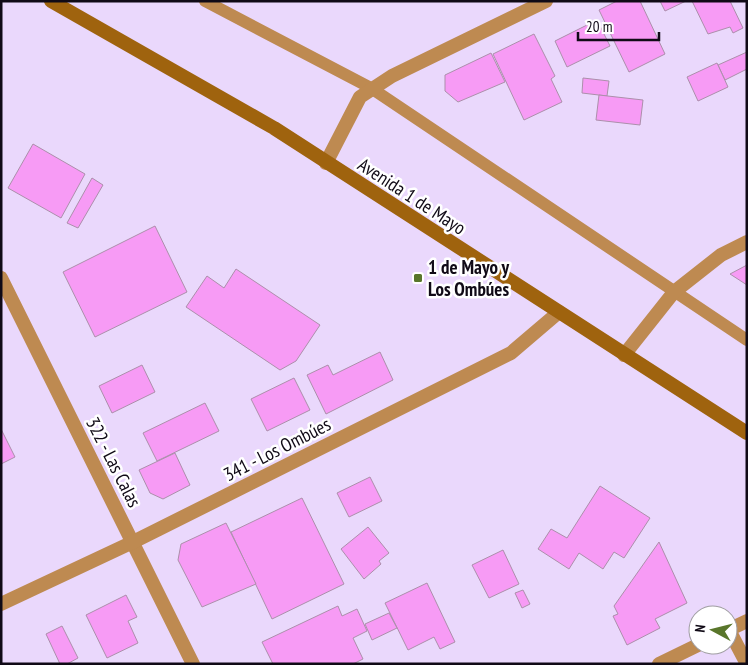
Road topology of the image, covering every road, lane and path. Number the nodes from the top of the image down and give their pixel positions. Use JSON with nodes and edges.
{"nodes":[{"id":1,"x":51,"y":1,"type":"edge"},
{"id":2,"x":205,"y":1,"type":"edge"},
{"id":3,"x":546,"y":1,"type":"edge"},
{"id":4,"x":371,"y":88,"type":"junction"},
{"id":5,"x":326,"y":163,"type":"junction"},
{"id":6,"x":747,"y":242,"type":"edge"},
{"id":7,"x":1,"y":278,"type":"edge"},
{"id":8,"x":674,"y":292,"type":"junction"},
{"id":9,"x":559,"y":312,"type":"junction"},
{"id":10,"x":747,"y":340,"type":"edge"},
{"id":11,"x":624,"y":355,"type":"junction"},
{"id":12,"x":747,"y":433,"type":"edge"},
{"id":13,"x":133,"y":542,"type":"junction"},
{"id":14,"x":1,"y":604,"type":"edge"},
{"id":15,"x":738,"y":647,"type":"edge"},
{"id":16,"x":688,"y":650,"type":"edge"},
{"id":17,"x":193,"y":664,"type":"edge"},
{"id":18,"x":659,"y":664,"type":"edge"},
{"id":19,"x":747,"y":664,"type":"edge"}],
"edges":[{"from":1,"to":5,"type":"main road","name":"Avenida 1 de Mayo"},
{"from":2,"to":4,"type":"lane"},
{"from":3,"to":4,"type":"street"},
{"from":4,"to":5,"type":"street"},
{"from":4,"to":8,"type":"lane"},
{"from":5,"to":9,"type":"main road","name":"Avenida 1 de Mayo"},
{"from":6,"to":8,"type":"street"},
{"from":7,"to":13,"type":"street","name":"322 - Las Calas"},
{"from":8,"to":10,"type":"lane"},
{"from":8,"to":11,"type":"street"},
{"from":9,"to":11,"type":"main road","name":"Avenida 1 de Mayo"},
{"from":9,"to":13,"type":"street","name":"341 - Los Ombúes"},
{"from":11,"to":12,"type":"main road","name":"Avenida 1 de Mayo"},
{"from":13,"to":14,"type":"street","name":"341 - Los Ombúes"},
{"from":13,"to":17,"type":"street","name":"322 - Las Calas"},
{"from":15,"to":19,"type":"street"},
{"from":16,"to":18,"type":"street"}]}
